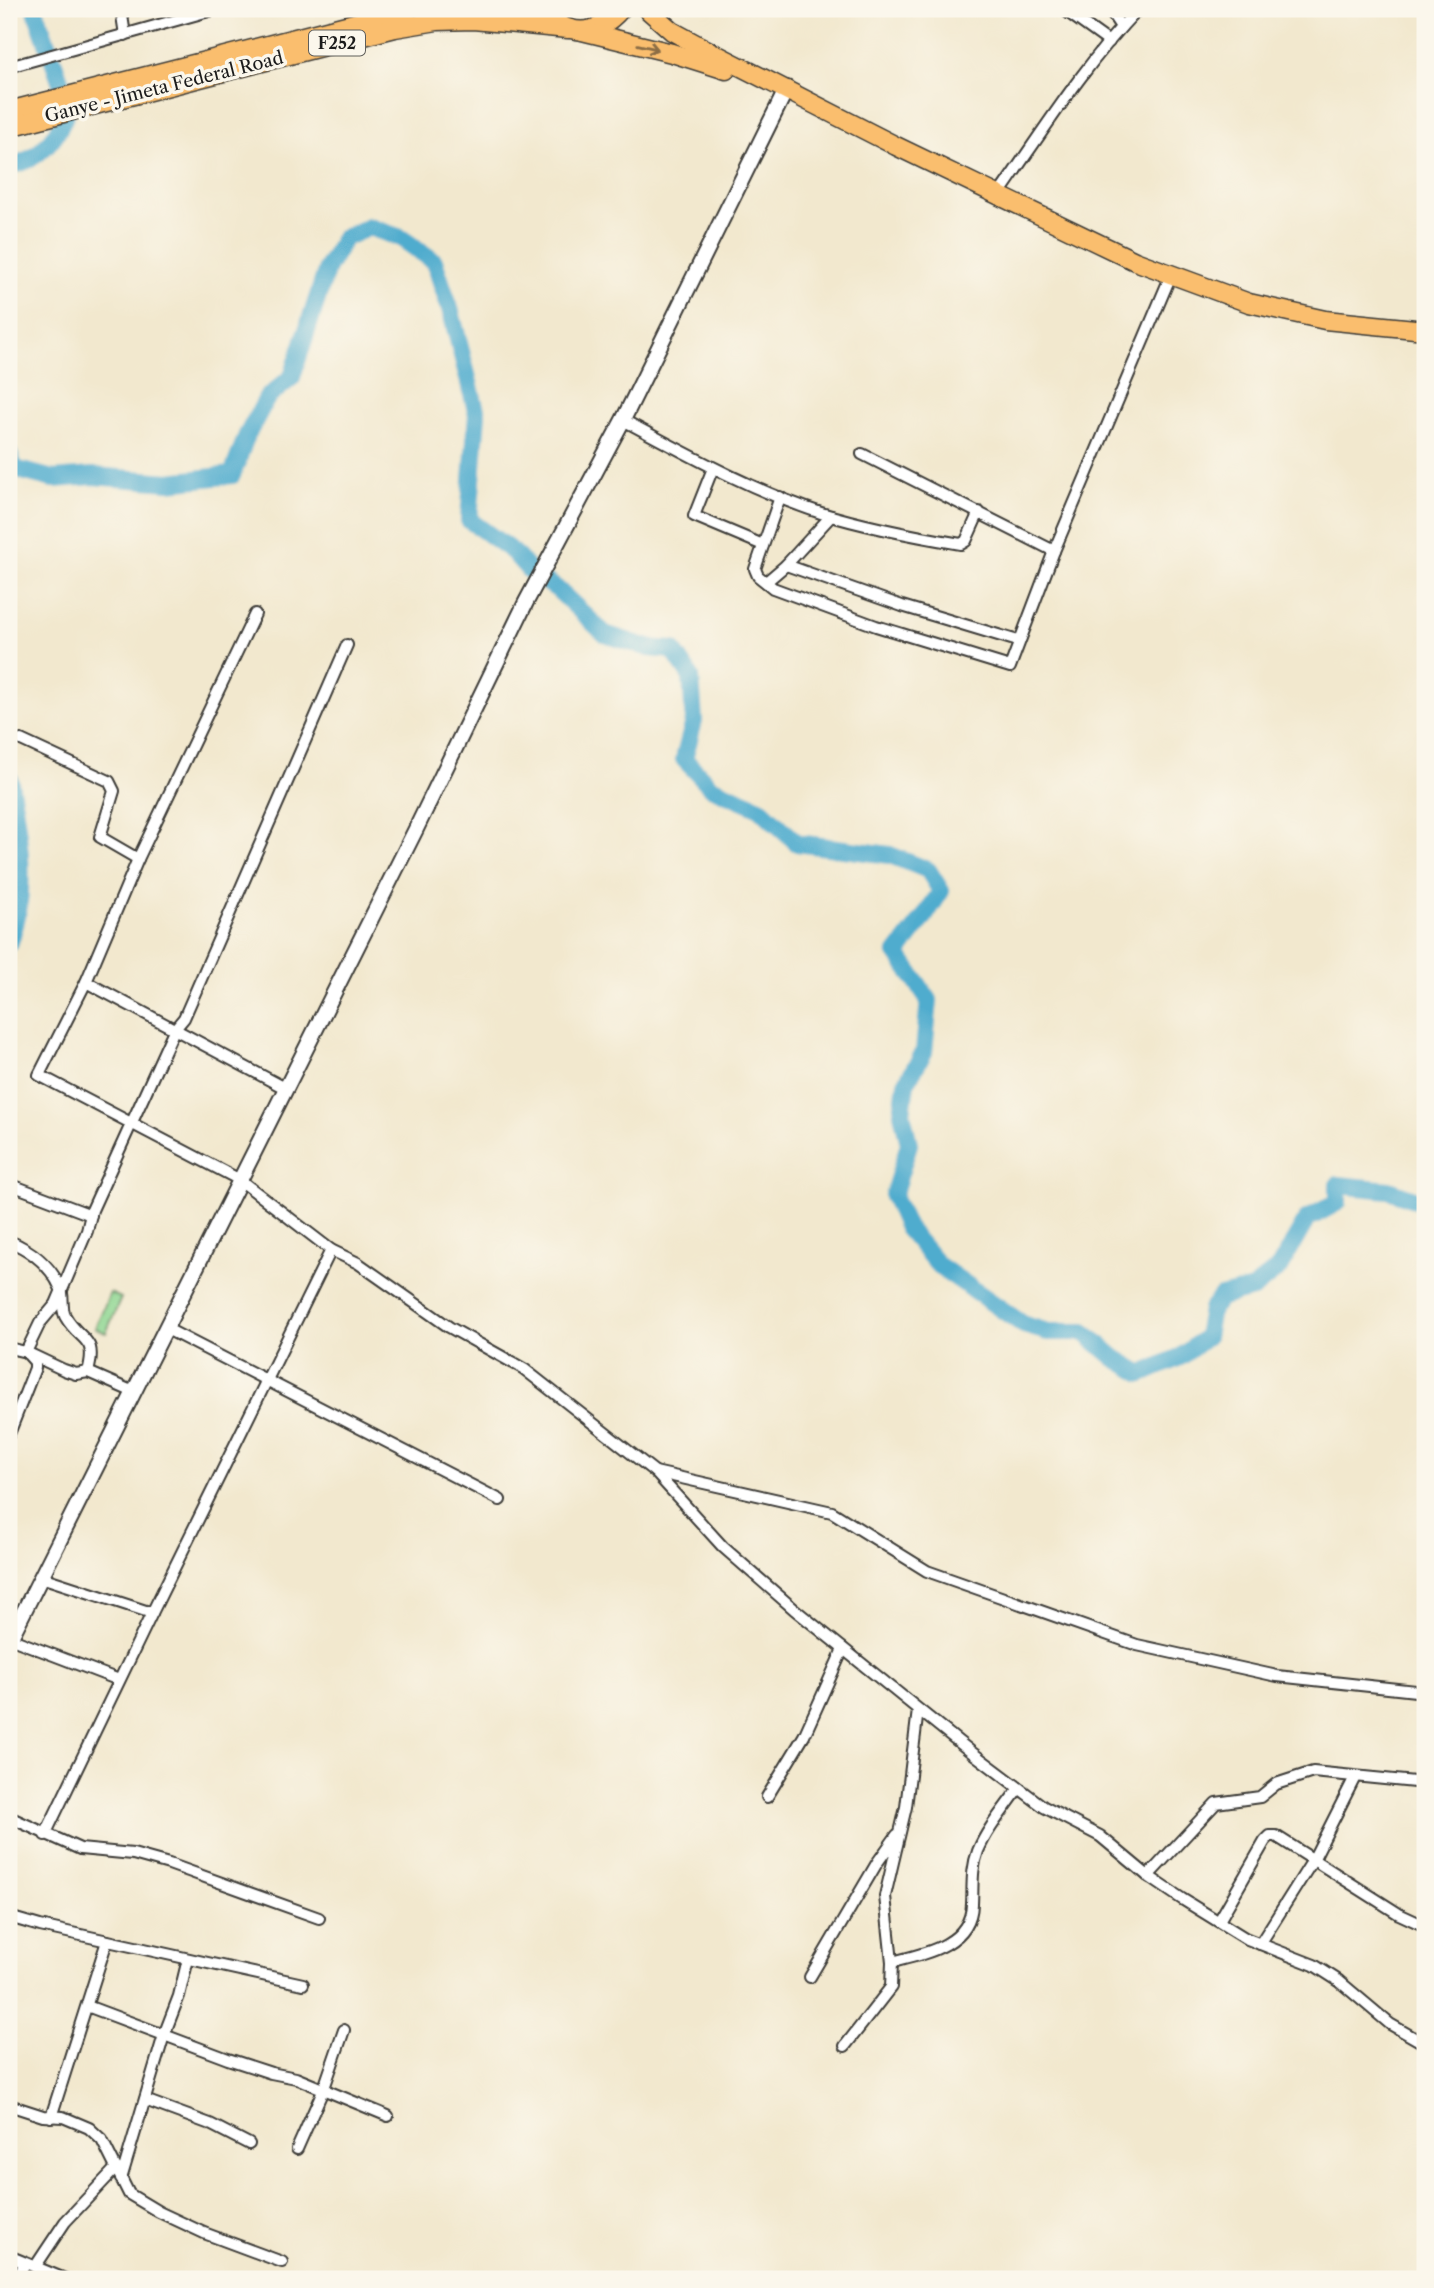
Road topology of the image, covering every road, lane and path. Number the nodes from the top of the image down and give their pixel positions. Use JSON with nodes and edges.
{"nodes":[{"id":1,"x":121,"y":9,"type":"edge"},
{"id":2,"x":216,"y":9,"type":"edge"},
{"id":3,"x":409,"y":9,"type":"edge"},
{"id":4,"x":543,"y":9,"type":"edge"},
{"id":5,"x":621,"y":9,"type":"edge"},
{"id":6,"x":647,"y":9,"type":"edge"},
{"id":7,"x":1063,"y":9,"type":"edge"},
{"id":8,"x":1109,"y":9,"type":"edge"},
{"id":9,"x":1138,"y":9,"type":"edge"},
{"id":10,"x":1121,"y":27,"type":"junction"},
{"id":11,"x":575,"y":30,"type":"junction"},
{"id":12,"x":125,"y":35,"type":"junction"},
{"id":13,"x":1109,"y":42,"type":"junction"},
{"id":14,"x":11,"y":66,"type":"edge"},
{"id":15,"x":785,"y":92,"type":"junction"},
{"id":16,"x":108,"y":93,"type":"junction"},
{"id":17,"x":14,"y":118,"type":"edge"},
{"id":18,"x":999,"y":194,"type":"junction"},
{"id":19,"x":1171,"y":275,"type":"junction"},
{"id":20,"x":1425,"y":330,"type":"edge"},
{"id":21,"x":622,"y":420,"type":"junction"},
{"id":22,"x":862,"y":454,"type":"dead end"},
{"id":23,"x":713,"y":468,"type":"junction"},
{"id":24,"x":780,"y":497,"type":"junction"},
{"id":25,"x":979,"y":512,"type":"junction"},
{"id":26,"x":831,"y":516,"type":"junction"},
{"id":27,"x":763,"y":545,"type":"junction"},
{"id":28,"x":1054,"y":551,"type":"junction"},
{"id":29,"x":786,"y":565,"type":"junction"},
{"id":30,"x":766,"y":582,"type":"junction"},
{"id":31,"x":255,"y":614,"type":"dead end"},
{"id":32,"x":1018,"y":641,"type":"junction"},
{"id":33,"x":347,"y":645,"type":"dead end"},
{"id":34,"x":21,"y":740,"type":"dead end"},
{"id":35,"x":138,"y":859,"type":"junction"},
{"id":36,"x":86,"y":982,"type":"junction"},
{"id":37,"x":174,"y":1030,"type":"junction"},
{"id":38,"x":285,"y":1088,"type":"junction"},
{"id":39,"x":131,"y":1123,"type":"junction"},
{"id":40,"x":240,"y":1180,"type":"junction"},
{"id":41,"x":9,"y":1184,"type":"edge"},
{"id":42,"x":91,"y":1215,"type":"junction"},
{"id":43,"x":9,"y":1241,"type":"edge"},
{"id":44,"x":331,"y":1250,"type":"junction"},
{"id":45,"x":62,"y":1291,"type":"junction"},
{"id":46,"x":165,"y":1328,"type":"junction"},
{"id":47,"x":9,"y":1348,"type":"edge"},
{"id":48,"x":26,"y":1352,"type":"junction"},
{"id":49,"x":88,"y":1372,"type":"junction"},
{"id":50,"x":267,"y":1380,"type":"junction"},
{"id":51,"x":129,"y":1390,"type":"dead end"},
{"id":52,"x":9,"y":1433,"type":"edge"},
{"id":53,"x":655,"y":1472,"type":"junction"},
{"id":54,"x":500,"y":1500,"type":"dead end"},
{"id":55,"x":41,"y":1577,"type":"junction"},
{"id":56,"x":152,"y":1612,"type":"junction"},
{"id":57,"x":9,"y":1639,"type":"edge"},
{"id":58,"x":843,"y":1649,"type":"junction"},
{"id":59,"x":119,"y":1680,"type":"junction"},
{"id":60,"x":1425,"y":1692,"type":"edge"},
{"id":61,"x":918,"y":1710,"type":"junction"},
{"id":62,"x":1355,"y":1777,"type":"junction"},
{"id":63,"x":1425,"y":1783,"type":"edge"},
{"id":64,"x":1019,"y":1788,"type":"junction"},
{"id":65,"x":767,"y":1797,"type":"dead end"},
{"id":66,"x":9,"y":1817,"type":"edge"},
{"id":67,"x":900,"y":1829,"type":"junction"},
{"id":68,"x":45,"y":1835,"type":"junction"},
{"id":69,"x":1313,"y":1860,"type":"junction"},
{"id":70,"x":1148,"y":1876,"type":"junction"},
{"id":71,"x":9,"y":1917,"type":"edge"},
{"id":72,"x":319,"y":1918,"type":"dead end"},
{"id":73,"x":1219,"y":1921,"type":"junction"},
{"id":74,"x":1425,"y":1926,"type":"edge"},
{"id":75,"x":107,"y":1941,"type":"junction"},
{"id":76,"x":1260,"y":1944,"type":"junction"},
{"id":77,"x":188,"y":1959,"type":"junction"},
{"id":78,"x":892,"y":1962,"type":"junction"},
{"id":79,"x":810,"y":1977,"type":"dead end"},
{"id":80,"x":303,"y":1984,"type":"dead end"},
{"id":81,"x":87,"y":2006,"type":"junction"},
{"id":82,"x":344,"y":2030,"type":"dead end"},
{"id":83,"x":164,"y":2035,"type":"junction"},
{"id":84,"x":1425,"y":2044,"type":"edge"},
{"id":85,"x":845,"y":2046,"type":"dead end"},
{"id":86,"x":324,"y":2088,"type":"junction"},
{"id":87,"x":145,"y":2100,"type":"junction"},
{"id":88,"x":9,"y":2105,"type":"edge"},
{"id":89,"x":388,"y":2116,"type":"dead end"},
{"id":90,"x":51,"y":2117,"type":"junction"},
{"id":91,"x":248,"y":2144,"type":"dead end"},
{"id":92,"x":297,"y":2149,"type":"dead end"},
{"id":93,"x":118,"y":2173,"type":"junction"},
{"id":94,"x":9,"y":2256,"type":"edge"},
{"id":95,"x":282,"y":2262,"type":"dead end"},
{"id":96,"x":24,"y":2263,"type":"junction"},
{"id":97,"x":35,"y":2267,"type":"junction"},
{"id":98,"x":19,"y":2279,"type":"edge"},
{"id":99,"x":65,"y":2279,"type":"edge"}],
"edges":[{"from":1,"to":12,"type":"street"},
{"from":2,"to":12,"type":"street"},
{"from":3,"to":16,"type":"main road","name":"Ganye - Jimeta Federal Road","number":"F252"},
{"from":4,"to":11,"type":"main road"},
{"from":5,"to":11,"type":"main road","name":"Ganye - Jimeta Federal Road","number":"F252"},
{"from":6,"to":15,"type":"main road"},
{"from":7,"to":13,"type":"street"},
{"from":8,"to":10,"type":"street"},
{"from":9,"to":10,"type":"street"},
{"from":10,"to":13,"type":"street"},
{"from":11,"to":15,"type":"main road","one_way":true},
{"from":11,"to":16,"type":"main road","name":"Ganye - Jimeta Federal Road","number":"F252"},
{"from":12,"to":14,"type":"street"},
{"from":13,"to":18,"type":"street"},
{"from":15,"to":18,"type":"main road"},
{"from":15,"to":21,"type":"street"},
{"from":16,"to":17,"type":"main road","name":"Ganye - Jimeta Federal Road","number":"F252"},
{"from":18,"to":19,"type":"main road"},
{"from":19,"to":20,"type":"main road"},
{"from":19,"to":28,"type":"street"},
{"from":21,"to":23,"type":"street"},
{"from":21,"to":38,"type":"street"},
{"from":22,"to":25,"type":"street"},
{"from":23,"to":24,"type":"street"},
{"from":23,"to":27,"type":"street"},
{"from":24,"to":26,"type":"street"},
{"from":24,"to":27,"type":"street"},
{"from":25,"to":26,"type":"street"},
{"from":25,"to":28,"type":"street"},
{"from":26,"to":29,"type":"street"},
{"from":27,"to":30,"type":"street"},
{"from":28,"to":32,"type":"street"},
{"from":29,"to":30,"type":"street"},
{"from":29,"to":32,"type":"street"},
{"from":30,"to":32,"type":"street"},
{"from":31,"to":35,"type":"street"},
{"from":33,"to":37,"type":"street"},
{"from":34,"to":35,"type":"street"},
{"from":35,"to":36,"type":"street"},
{"from":36,"to":37,"type":"street"},
{"from":36,"to":39,"type":"street"},
{"from":37,"to":38,"type":"street"},
{"from":37,"to":39,"type":"street"},
{"from":38,"to":40,"type":"street"},
{"from":39,"to":40,"type":"street"},
{"from":39,"to":42,"type":"street"},
{"from":40,"to":44,"type":"street"},
{"from":40,"to":46,"type":"street"},
{"from":41,"to":42,"type":"street"},
{"from":42,"to":45,"type":"street"},
{"from":43,"to":45,"type":"street"},
{"from":44,"to":50,"type":"street"},
{"from":44,"to":53,"type":"street"},
{"from":45,"to":48,"type":"street"},
{"from":45,"to":49,"type":"street"},
{"from":46,"to":50,"type":"street"},
{"from":46,"to":55,"type":"street"},
{"from":47,"to":48,"type":"street"},
{"from":48,"to":49,"type":"street"},
{"from":48,"to":52,"type":"street"},
{"from":49,"to":51,"type":"street"},
{"from":50,"to":54,"type":"street"},
{"from":50,"to":56,"type":"street"},
{"from":53,"to":58,"type":"street"},
{"from":53,"to":60,"type":"street"},
{"from":55,"to":56,"type":"street"},
{"from":55,"to":57,"type":"street"},
{"from":56,"to":59,"type":"street"},
{"from":57,"to":59,"type":"street"},
{"from":58,"to":61,"type":"street"},
{"from":58,"to":65,"type":"street"},
{"from":59,"to":68,"type":"street"},
{"from":61,"to":64,"type":"street"},
{"from":61,"to":67,"type":"street"},
{"from":62,"to":63,"type":"street"},
{"from":62,"to":69,"type":"street"},
{"from":62,"to":70,"type":"street"},
{"from":64,"to":70,"type":"street"},
{"from":64,"to":78,"type":"street"},
{"from":66,"to":68,"type":"street"},
{"from":67,"to":78,"type":"street"},
{"from":67,"to":79,"type":"street"},
{"from":68,"to":72,"type":"street"},
{"from":69,"to":73,"type":"street"},
{"from":69,"to":74,"type":"street"},
{"from":69,"to":76,"type":"street"},
{"from":70,"to":73,"type":"street"},
{"from":71,"to":75,"type":"street"},
{"from":73,"to":76,"type":"street"},
{"from":75,"to":77,"type":"street"},
{"from":75,"to":81,"type":"street"},
{"from":76,"to":84,"type":"street"},
{"from":77,"to":80,"type":"street"},
{"from":77,"to":83,"type":"street"},
{"from":78,"to":85,"type":"street"},
{"from":81,"to":83,"type":"street"},
{"from":81,"to":90,"type":"street"},
{"from":82,"to":86,"type":"street"},
{"from":83,"to":86,"type":"street"},
{"from":83,"to":87,"type":"street"},
{"from":86,"to":89,"type":"street"},
{"from":86,"to":92,"type":"street"},
{"from":87,"to":91,"type":"street"},
{"from":87,"to":93,"type":"street"},
{"from":88,"to":90,"type":"street"},
{"from":90,"to":93,"type":"street"},
{"from":93,"to":95,"type":"street"},
{"from":93,"to":97,"type":"street"},
{"from":94,"to":96,"type":"street"},
{"from":96,"to":97,"type":"street"},
{"from":96,"to":98,"type":"street"},
{"from":97,"to":99,"type":"street"}]}
